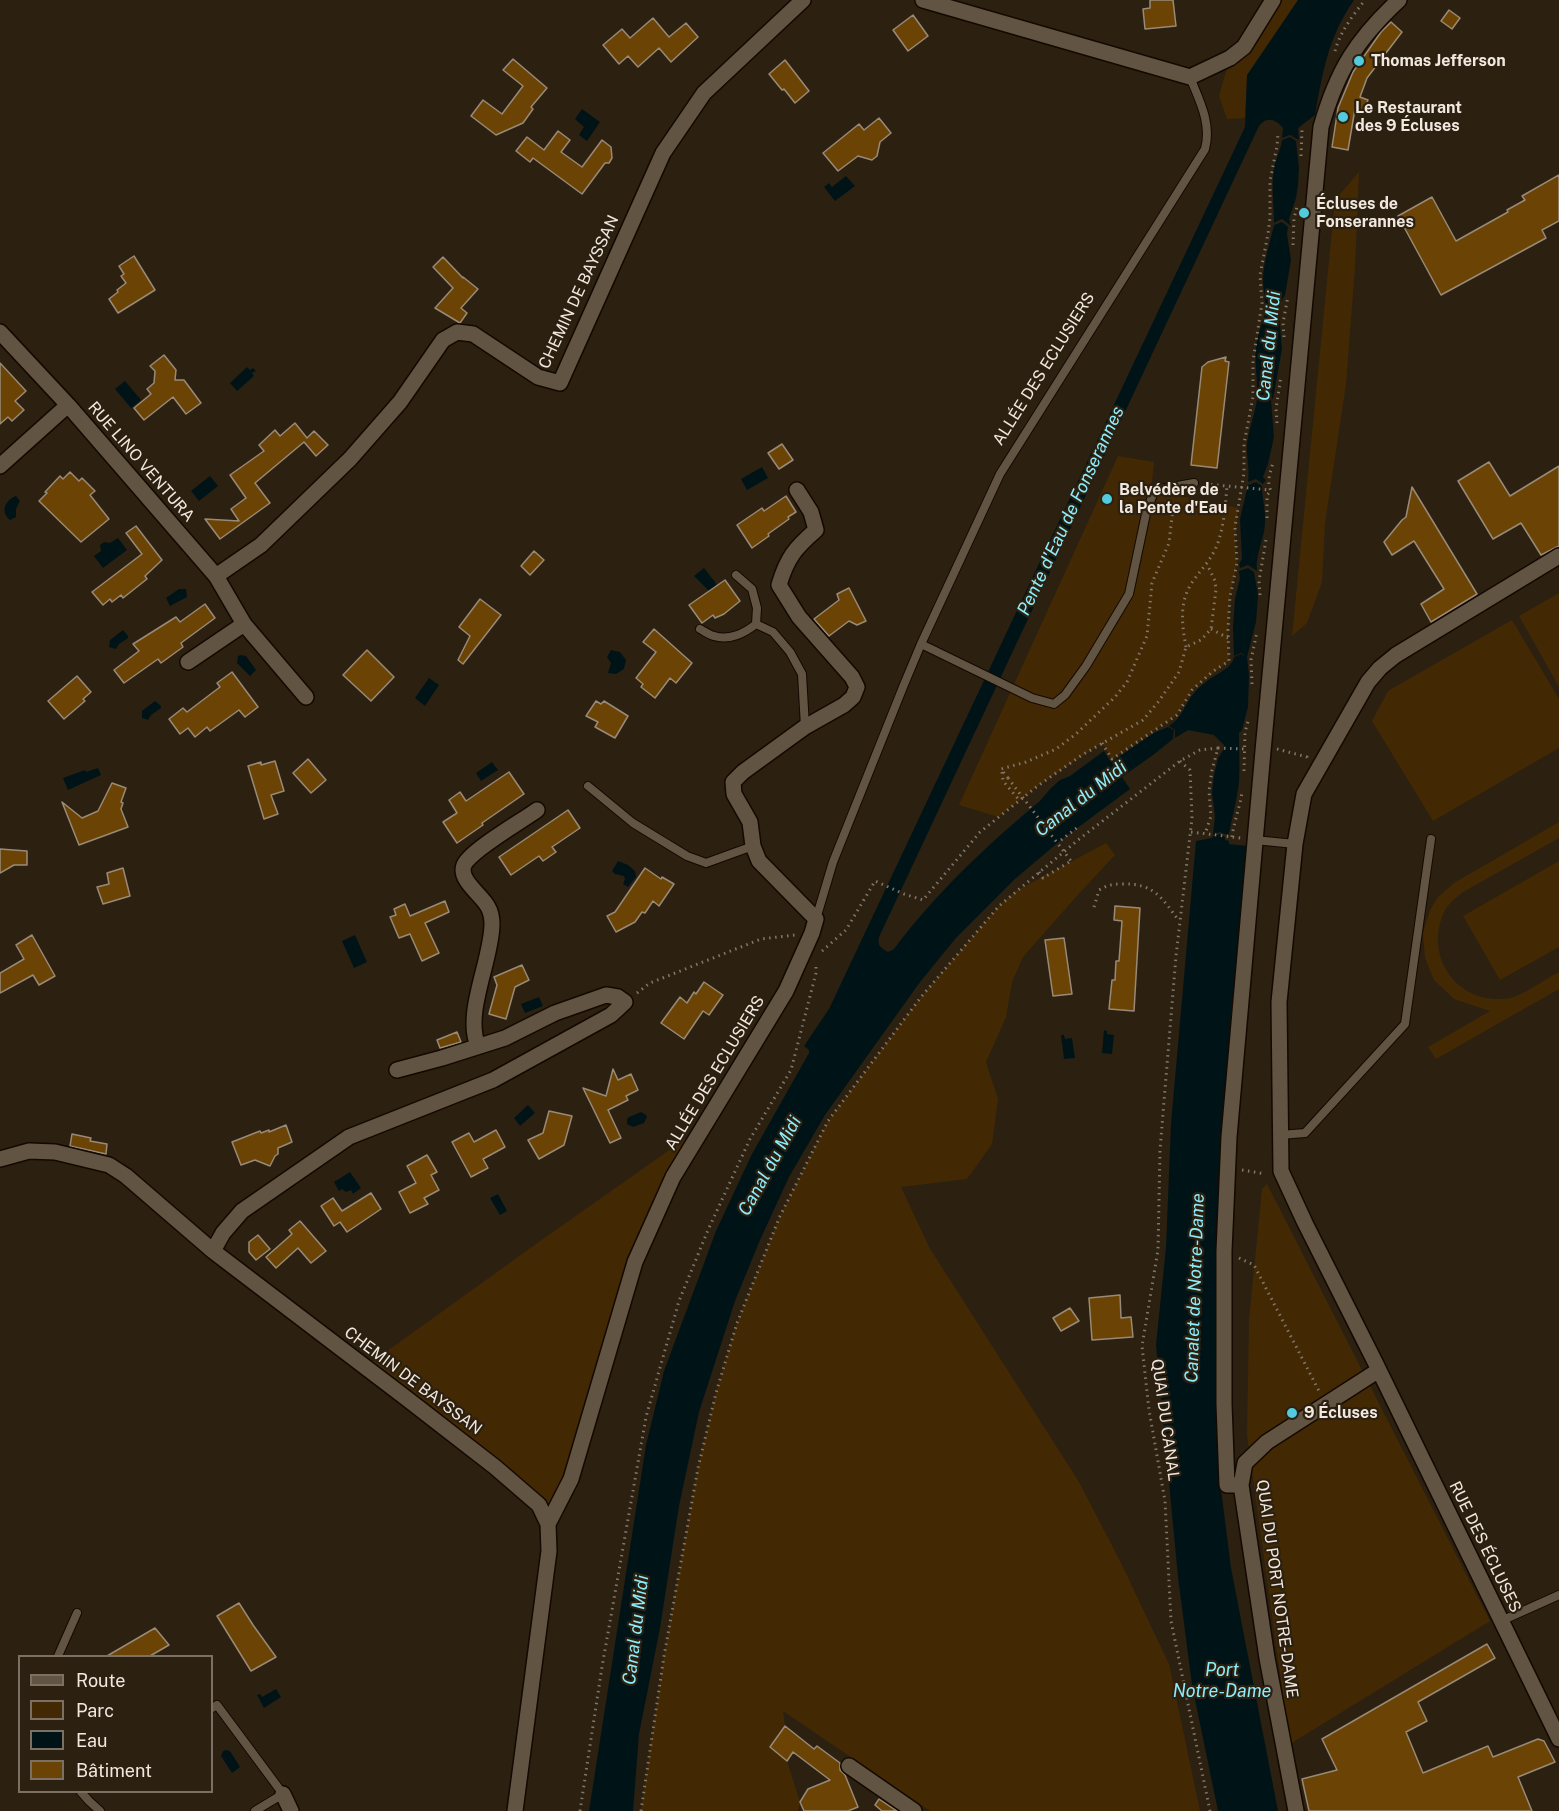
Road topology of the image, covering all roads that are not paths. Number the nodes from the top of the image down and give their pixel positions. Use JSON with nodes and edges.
{"nodes":[{"id":1,"x":803,"y":0,"type":"edge"},
{"id":2,"x":923,"y":0,"type":"edge"},
{"id":3,"x":1273,"y":0,"type":"edge"},
{"id":4,"x":1399,"y":0,"type":"edge"},
{"id":5,"x":1190,"y":77,"type":"junction"},
{"id":6,"x":0,"y":332,"type":"edge"},
{"id":7,"x":68,"y":405,"type":"junction"},
{"id":8,"x":0,"y":466,"type":"edge"},
{"id":9,"x":1194,"y":483,"type":"dead end"},
{"id":10,"x":797,"y":490,"type":"dead end"},
{"id":11,"x":1559,"y":556,"type":"edge"},
{"id":12,"x":736,"y":575,"type":"dead end"},
{"id":13,"x":216,"y":576,"type":"junction"},
{"id":14,"x":244,"y":624,"type":"junction"},
{"id":15,"x":756,"y":624,"type":"junction"},
{"id":16,"x":700,"y":628,"type":"dead end"},
{"id":17,"x":921,"y":644,"type":"junction"},
{"id":18,"x":188,"y":662,"type":"dead end"},
{"id":19,"x":306,"y":697,"type":"dead end"},
{"id":20,"x":806,"y":727,"type":"junction"},
{"id":21,"x":588,"y":786,"type":"dead end"},
{"id":22,"x":537,"y":810,"type":"dead end"},
{"id":23,"x":1431,"y":839,"type":"dead end"},
{"id":24,"x":1255,"y":840,"type":"junction"},
{"id":25,"x":1295,"y":844,"type":"junction"},
{"id":26,"x":753,"y":846,"type":"junction"},
{"id":27,"x":814,"y":926,"type":"junction"},
{"id":28,"x":478,"y":1047,"type":"junction"},
{"id":29,"x":397,"y":1070,"type":"dead end"},
{"id":30,"x":1280,"y":1135,"type":"junction"},
{"id":31,"x":0,"y":1159,"type":"edge"},
{"id":32,"x":213,"y":1251,"type":"junction"},
{"id":33,"x":1379,"y":1370,"type":"junction"},
{"id":34,"x":1241,"y":1485,"type":"junction"},
{"id":35,"x":548,"y":1524,"type":"junction"},
{"id":36,"x":1559,"y":1595,"type":"edge"},
{"id":37,"x":77,"y":1613,"type":"dead end"},
{"id":38,"x":1501,"y":1621,"type":"junction"},
{"id":39,"x":58,"y":1655,"type":"edge"},
{"id":40,"x":213,"y":1707,"type":"edge"},
{"id":41,"x":1559,"y":1739,"type":"edge"},
{"id":42,"x":849,"y":1766,"type":"dead end"},
{"id":43,"x":83,"y":1793,"type":"edge"},
{"id":44,"x":283,"y":1794,"type":"junction"},
{"id":45,"x":100,"y":1811,"type":"edge"},
{"id":46,"x":255,"y":1811,"type":"edge"},
{"id":47,"x":291,"y":1811,"type":"edge"},
{"id":48,"x":515,"y":1811,"type":"edge"},
{"id":49,"x":914,"y":1811,"type":"edge"},
{"id":50,"x":1296,"y":1811,"type":"edge"}],
"edges":[{"from":1,"to":13,"type":"street","name":"CHEMIN DE BAYSSAN"},
{"from":2,"to":5,"type":"street"},
{"from":3,"to":5,"type":"street"},
{"from":4,"to":24,"type":"street"},
{"from":5,"to":17,"type":"lane","name":"ALLÉE DES ECLUSIERS"},
{"from":6,"to":7,"type":"street","name":"RUE LINO VENTURA"},
{"from":7,"to":8,"type":"street"},
{"from":7,"to":13,"type":"street","name":"RUE LINO VENTURA"},
{"from":9,"to":17,"type":"lane"},
{"from":10,"to":20,"type":"street"},
{"from":11,"to":25,"type":"street","name":"RUE DES ÉCLUSES"},
{"from":12,"to":15,"type":"lane"},
{"from":13,"to":14,"type":"street","name":"RUE LINO VENTURA"},
{"from":14,"to":18,"type":"street"},
{"from":14,"to":19,"type":"street","name":"RUE LINO VENTURA"},
{"from":15,"to":16,"type":"lane"},
{"from":15,"to":20,"type":"lane"},
{"from":17,"to":27,"type":"lane","name":"ALLÉE DES ECLUSIERS"},
{"from":20,"to":26,"type":"street"},
{"from":21,"to":26,"type":"lane"},
{"from":22,"to":28,"type":"street"},
{"from":23,"to":30,"type":"lane"},
{"from":24,"to":25,"type":"lane"},
{"from":24,"to":34,"type":"street"},
{"from":25,"to":30,"type":"street","name":"RUE DES ÉCLUSES"},
{"from":26,"to":27,"type":"street"},
{"from":27,"to":35,"type":"street","name":"ALLÉE DES ECLUSIERS"},
{"from":28,"to":29,"type":"street"},
{"from":28,"to":32,"type":"street"},
{"from":30,"to":33,"type":"street","name":"RUE DES ÉCLUSES"},
{"from":31,"to":32,"type":"street","name":"CHEMIN DE BAYSSAN"},
{"from":32,"to":35,"type":"street","name":"CHEMIN DE BAYSSAN"},
{"from":33,"to":34,"type":"street","name":"QUAI DU PORT NOTRE-DAME"},
{"from":33,"to":38,"type":"street","name":"RUE DES ÉCLUSES"},
{"from":34,"to":50,"type":"street","name":"QUAI DU PORT NOTRE-DAME"},
{"from":35,"to":48,"type":"street"},
{"from":36,"to":38,"type":"lane"},
{"from":37,"to":39,"type":"lane"},
{"from":38,"to":41,"type":"street","name":"RUE DES ÉCLUSES"},
{"from":40,"to":44,"type":"lane"},
{"from":42,"to":49,"type":"street"},
{"from":43,"to":45,"type":"lane"},
{"from":44,"to":46,"type":"lane"},
{"from":44,"to":47,"type":"street"}]}
